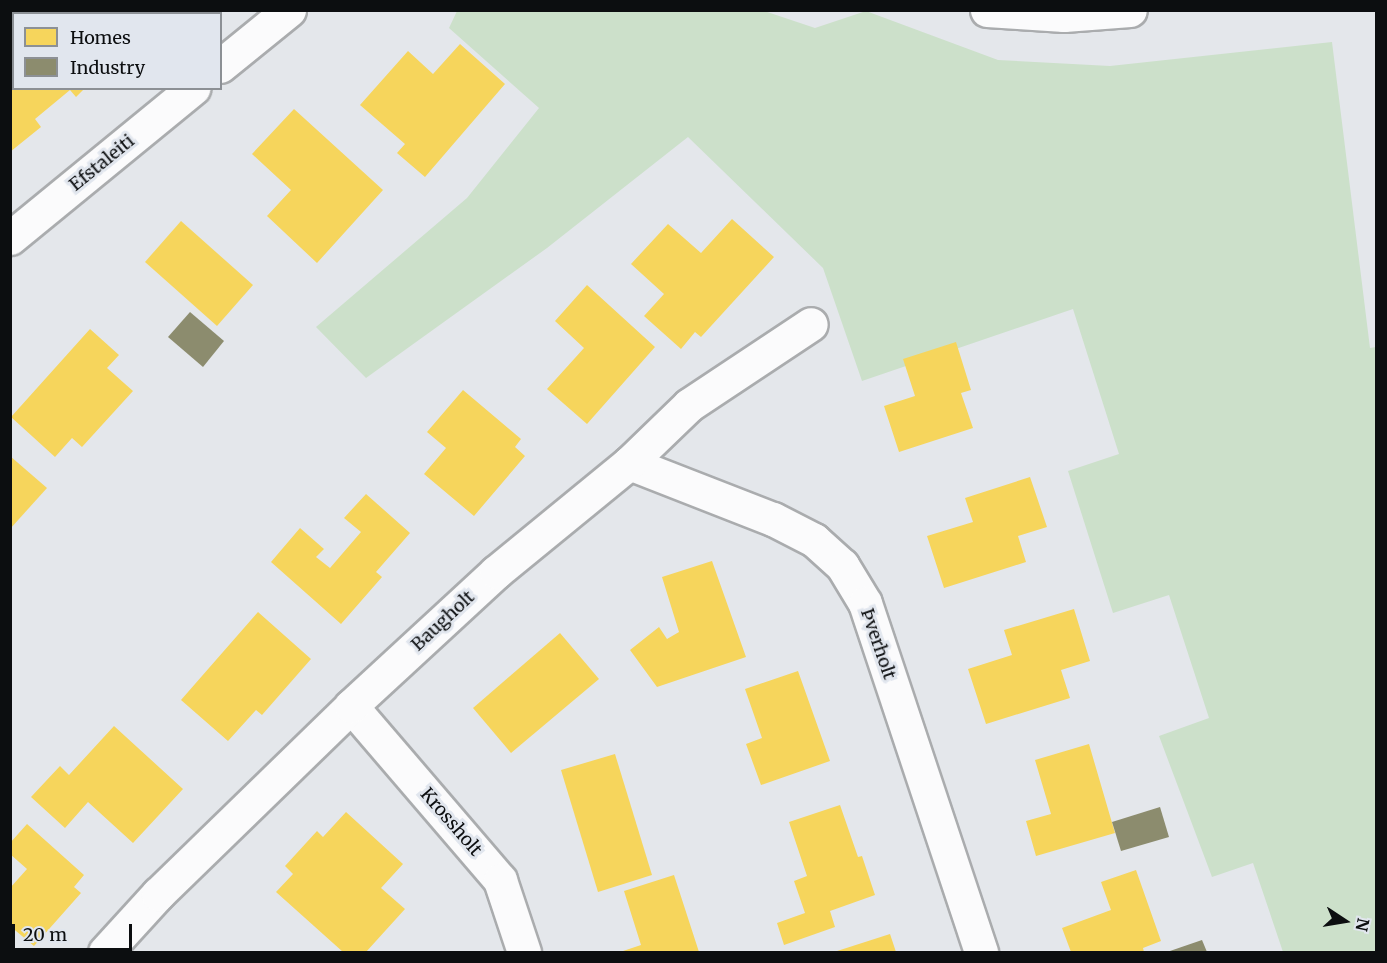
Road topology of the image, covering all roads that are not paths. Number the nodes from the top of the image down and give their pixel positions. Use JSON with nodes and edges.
{"nodes":[{"id":1,"x":289,"y":10,"type":"edge"},
{"id":2,"x":987,"y":10,"type":"edge"},
{"id":3,"x":1130,"y":10,"type":"edge"},
{"id":4,"x":222,"y":64,"type":"edge"},
{"id":5,"x":191,"y":90,"type":"edge"},
{"id":6,"x":10,"y":238,"type":"edge"},
{"id":7,"x":811,"y":324,"type":"dead end"},
{"id":8,"x":629,"y":463,"type":"junction"},
{"id":9,"x":351,"y":706,"type":"junction"},
{"id":10,"x":105,"y":952,"type":"edge"},
{"id":11,"x":524,"y":952,"type":"edge"},
{"id":12,"x":981,"y":952,"type":"edge"}],
"edges":[{"from":1,"to":4,"type":"street"},
{"from":2,"to":3,"type":"street"},
{"from":5,"to":6,"type":"street","name":"Efstaleiti"},
{"from":7,"to":8,"type":"street","name":"Baugholt"},
{"from":8,"to":9,"type":"street","name":"Baugholt"},
{"from":8,"to":12,"type":"street","name":"Þverholt"},
{"from":9,"to":10,"type":"street","name":"Baugholt"},
{"from":9,"to":11,"type":"street","name":"Krossholt"}]}
